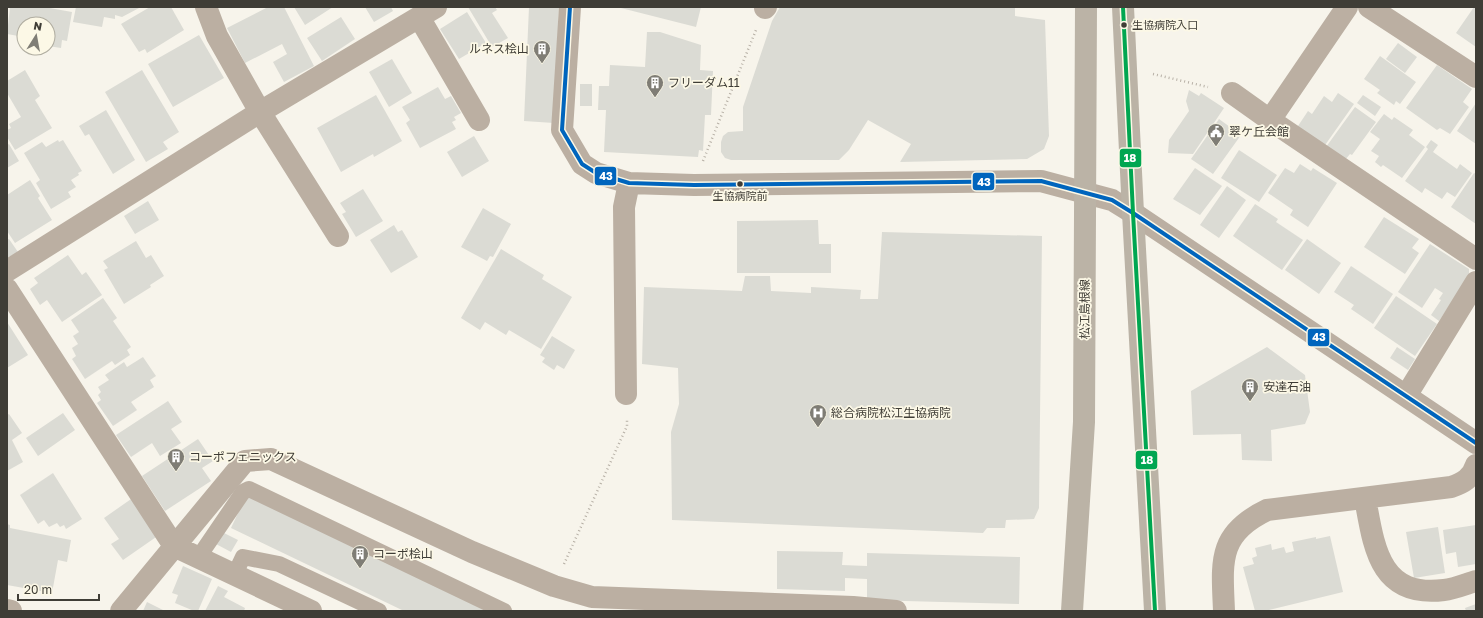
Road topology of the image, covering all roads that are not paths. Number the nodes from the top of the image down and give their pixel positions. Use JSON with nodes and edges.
{"nodes":[{"id":1,"x":206,"y":7,"type":"edge"},
{"id":2,"x":570,"y":7,"type":"edge"},
{"id":3,"x":1086,"y":7,"type":"edge"},
{"id":4,"x":1123,"y":7,"type":"edge"},
{"id":5,"x":1347,"y":7,"type":"edge"},
{"id":6,"x":1369,"y":7,"type":"edge"},
{"id":7,"x":431,"y":10,"type":"edge"},
{"id":8,"x":1476,"y":77,"type":"edge"},
{"id":9,"x":1232,"y":93,"type":"road end"},
{"id":10,"x":260,"y":112,"type":"junction"},
{"id":11,"x":479,"y":120,"type":"dead end"},
{"id":12,"x":1270,"y":120,"type":"junction"},
{"id":13,"x":630,"y":183,"type":"junction"},
{"id":14,"x":1086,"y":192,"type":"junction"},
{"id":15,"x":1133,"y":213,"type":"junction"},
{"id":16,"x":338,"y":236,"type":"dead end"},
{"id":17,"x":1476,"y":259,"type":"edge"},
{"id":18,"x":7,"y":271,"type":"edge"},
{"id":19,"x":1476,"y":282,"type":"edge"},
{"id":20,"x":7,"y":289,"type":"edge"},
{"id":21,"x":626,"y":394,"type":"road end"},
{"id":22,"x":1406,"y":396,"type":"junction"},
{"id":23,"x":1476,"y":443,"type":"edge"},
{"id":24,"x":1476,"y":465,"type":"edge"},
{"id":25,"x":1365,"y":498,"type":"junction"},
{"id":26,"x":174,"y":546,"type":"junction"},
{"id":27,"x":198,"y":558,"type":"junction"},
{"id":28,"x":234,"y":576,"type":"junction"},
{"id":29,"x":1476,"y":581,"type":"edge"},
{"id":30,"x":853,"y":609,"type":"edge"},
{"id":31,"x":7,"y":610,"type":"edge"},
{"id":32,"x":11,"y":611,"type":"edge"},
{"id":33,"x":121,"y":611,"type":"edge"},
{"id":34,"x":311,"y":611,"type":"edge"},
{"id":35,"x":379,"y":611,"type":"edge"},
{"id":36,"x":504,"y":611,"type":"edge"},
{"id":37,"x":896,"y":611,"type":"edge"},
{"id":38,"x":1072,"y":611,"type":"edge"},
{"id":39,"x":1155,"y":611,"type":"edge"},
{"id":40,"x":1224,"y":611,"type":"edge"}],
"edges":[{"from":1,"to":10,"type":"street"},
{"from":2,"to":13,"type":"street"},
{"from":3,"to":14,"type":"main road","name":"松江島根線"},
{"from":4,"to":15,"type":"main road"},
{"from":5,"to":12,"type":"street"},
{"from":6,"to":8,"type":"street"},
{"from":7,"to":10,"type":"street"},
{"from":7,"to":11,"type":"street"},
{"from":9,"to":12,"type":"street"},
{"from":10,"to":16,"type":"street"},
{"from":10,"to":18,"type":"street"},
{"from":12,"to":17,"type":"street"},
{"from":13,"to":14,"type":"street"},
{"from":13,"to":21,"type":"street"},
{"from":14,"to":15,"type":"street"},
{"from":14,"to":38,"type":"main road","name":"松江島根線"},
{"from":15,"to":22,"type":"street"},
{"from":15,"to":39,"type":"main road"},
{"from":19,"to":22,"type":"street"},
{"from":20,"to":26,"type":"street"},
{"from":22,"to":23,"type":"street"},
{"from":24,"to":25,"type":"street"},
{"from":25,"to":29,"type":"street"},
{"from":25,"to":40,"type":"street"},
{"from":26,"to":27,"type":"street"},
{"from":26,"to":30,"type":"street"},
{"from":26,"to":33,"type":"street"},
{"from":27,"to":28,"type":"street"},
{"from":27,"to":36,"type":"lane"},
{"from":28,"to":34,"type":"street"},
{"from":28,"to":35,"type":"lane"},
{"from":30,"to":37,"type":"street"},
{"from":31,"to":32,"type":"street"}]}
